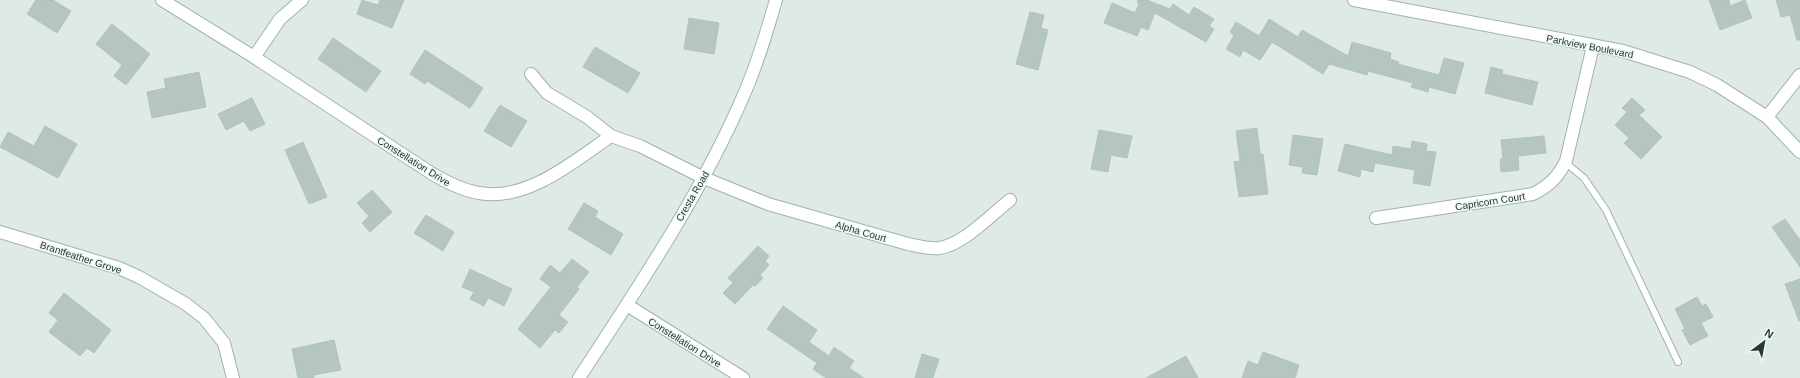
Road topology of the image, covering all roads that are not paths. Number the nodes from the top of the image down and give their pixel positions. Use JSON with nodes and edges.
{"nodes":[{"id":1,"x":162,"y":0,"type":"edge"},
{"id":2,"x":302,"y":0,"type":"edge"},
{"id":3,"x":776,"y":0,"type":"edge"},
{"id":4,"x":1354,"y":0,"type":"edge"},
{"id":5,"x":1593,"y":46,"type":"junction"},
{"id":6,"x":254,"y":57,"type":"junction"},
{"id":7,"x":530,"y":74,"type":"dead end"},
{"id":8,"x":1800,"y":75,"type":"edge"},
{"id":9,"x":1767,"y":117,"type":"junction"},
{"id":10,"x":611,"y":136,"type":"junction"},
{"id":11,"x":1800,"y":152,"type":"edge"},
{"id":12,"x":1566,"y":163,"type":"junction"},
{"id":13,"x":704,"y":178,"type":"junction"},
{"id":14,"x":1010,"y":200,"type":"dead end"},
{"id":15,"x":1376,"y":218,"type":"dead end"},
{"id":16,"x":0,"y":232,"type":"edge"},
{"id":17,"x":627,"y":305,"type":"junction"},
{"id":18,"x":1678,"y":362,"type":"dead end"},
{"id":19,"x":231,"y":377,"type":"edge"},
{"id":20,"x":579,"y":378,"type":"edge"},
{"id":21,"x":743,"y":378,"type":"edge"}],
"edges":[{"from":1,"to":6,"type":"street","name":"Constellation Drive"},
{"from":2,"to":6,"type":"street"},
{"from":3,"to":13,"type":"street","name":"Cresta Road"},
{"from":4,"to":5,"type":"street","name":"Parkview Boulevard"},
{"from":5,"to":9,"type":"street","name":"Parkview Boulevard"},
{"from":5,"to":12,"type":"street","name":"Capricorn Court"},
{"from":6,"to":10,"type":"street","name":"Constellation Drive"},
{"from":7,"to":10,"type":"street"},
{"from":8,"to":9,"type":"street"},
{"from":9,"to":11,"type":"street","name":"Parkview Boulevard"},
{"from":10,"to":13,"type":"street"},
{"from":12,"to":15,"type":"street","name":"Capricorn Court"},
{"from":12,"to":18,"type":"lane"},
{"from":13,"to":14,"type":"street","name":"Alpha Court"},
{"from":13,"to":17,"type":"street","name":"Cresta Road"},
{"from":16,"to":19,"type":"street","name":"Brantfeather Grove"},
{"from":17,"to":20,"type":"street","name":"Cresta Road"},
{"from":17,"to":21,"type":"street","name":"Constellation Drive"}]}
